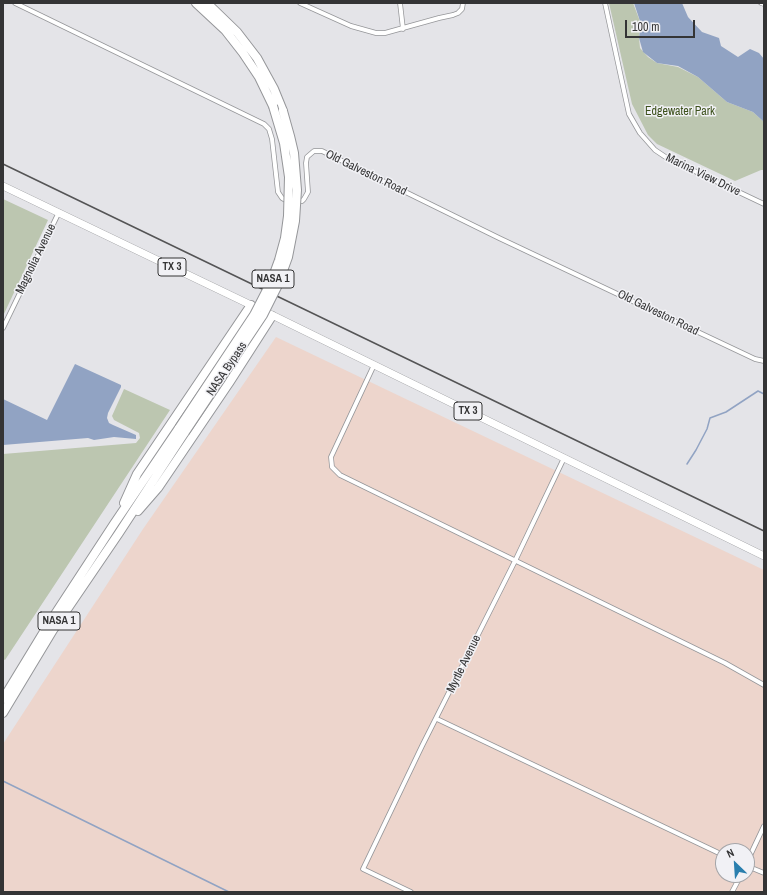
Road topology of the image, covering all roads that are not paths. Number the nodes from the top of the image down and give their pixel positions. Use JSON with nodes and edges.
{"nodes":[{"id":1,"x":15,"y":3,"type":"edge"},
{"id":2,"x":196,"y":3,"type":"edge"},
{"id":3,"x":207,"y":3,"type":"edge"},
{"id":4,"x":300,"y":3,"type":"edge"},
{"id":5,"x":400,"y":3,"type":"edge"},
{"id":6,"x":463,"y":3,"type":"edge"},
{"id":7,"x":605,"y":3,"type":"edge"},
{"id":8,"x":403,"y":29,"type":"junction"},
{"id":9,"x":3,"y":186,"type":"edge"},
{"id":10,"x":764,"y":204,"type":"edge"},
{"id":11,"x":59,"y":212,"type":"junction"},
{"id":12,"x":251,"y":305,"type":"junction"},
{"id":13,"x":272,"y":316,"type":"junction"},
{"id":14,"x":3,"y":328,"type":"edge"},
{"id":15,"x":764,"y":361,"type":"edge"},
{"id":16,"x":374,"y":365,"type":"junction"},
{"id":17,"x":205,"y":372,"type":"junction"},
{"id":18,"x":229,"y":383,"type":"junction"},
{"id":19,"x":182,"y":430,"type":"junction"},
{"id":20,"x":564,"y":458,"type":"junction"},
{"id":21,"x":114,"y":524,"type":"junction"},
{"id":22,"x":119,"y":533,"type":"junction"},
{"id":23,"x":764,"y":556,"type":"edge"},
{"id":24,"x":515,"y":561,"type":"junction"},
{"id":25,"x":764,"y":685,"type":"edge"},
{"id":26,"x":3,"y":699,"type":"edge"},
{"id":27,"x":3,"y":712,"type":"edge"},
{"id":28,"x":437,"y":719,"type":"junction"},
{"id":29,"x":764,"y":826,"type":"edge"},
{"id":30,"x":755,"y":845,"type":"edge"},
{"id":31,"x":715,"y":851,"type":"edge"},
{"id":32,"x":737,"y":883,"type":"edge"},
{"id":33,"x":411,"y":892,"type":"edge"},
{"id":34,"x":732,"y":892,"type":"edge"}],
"edges":[{"from":1,"to":15,"type":"street","name":"Old Galveston Road"},
{"from":2,"to":19,"type":"highway","name":"NASA Bypass","number":"NASA 1","bridge":true},
{"from":3,"to":19,"type":"highway","name":"NASA Bypass","number":"NASA 1","bridge":true},
{"from":4,"to":8,"type":"street"},
{"from":5,"to":8,"type":"street"},
{"from":6,"to":8,"type":"street"},
{"from":7,"to":10,"type":"street","name":"Marina View Drive"},
{"from":9,"to":11,"type":"main road","number":"TX 3"},
{"from":11,"to":12,"type":"main road","number":"TX 3"},
{"from":11,"to":14,"type":"street","name":"Magnolia Avenue"},
{"from":12,"to":13,"type":"main road","number":"TX 3"},
{"from":12,"to":17,"type":"highway"},
{"from":13,"to":16,"type":"main road","number":"TX 3"},
{"from":13,"to":18,"type":"highway"},
{"from":16,"to":20,"type":"main road","number":"TX 3"},
{"from":16,"to":24,"type":"street"},
{"from":17,"to":18,"type":"highway"},
{"from":17,"to":21,"type":"highway"},
{"from":18,"to":22,"type":"highway"},
{"from":19,"to":21,"type":"highway","name":"NASA Bypass","number":"NASA 1"},
{"from":19,"to":22,"type":"highway","name":"NASA Bypass","number":"NASA 1"},
{"from":20,"to":23,"type":"main road","number":"TX 3"},
{"from":20,"to":24,"type":"street","name":"Myrtle Avenue"},
{"from":21,"to":26,"type":"highway","name":"NASA Bypass","number":"NASA 1"},
{"from":22,"to":27,"type":"highway","name":"NASA Bypass","number":"NASA 1"},
{"from":24,"to":25,"type":"street"},
{"from":24,"to":28,"type":"street","name":"Myrtle Avenue"},
{"from":28,"to":31,"type":"street"},
{"from":28,"to":33,"type":"street","name":"Myrtle Avenue"},
{"from":29,"to":30,"type":"street"},
{"from":32,"to":34,"type":"street"}]}
